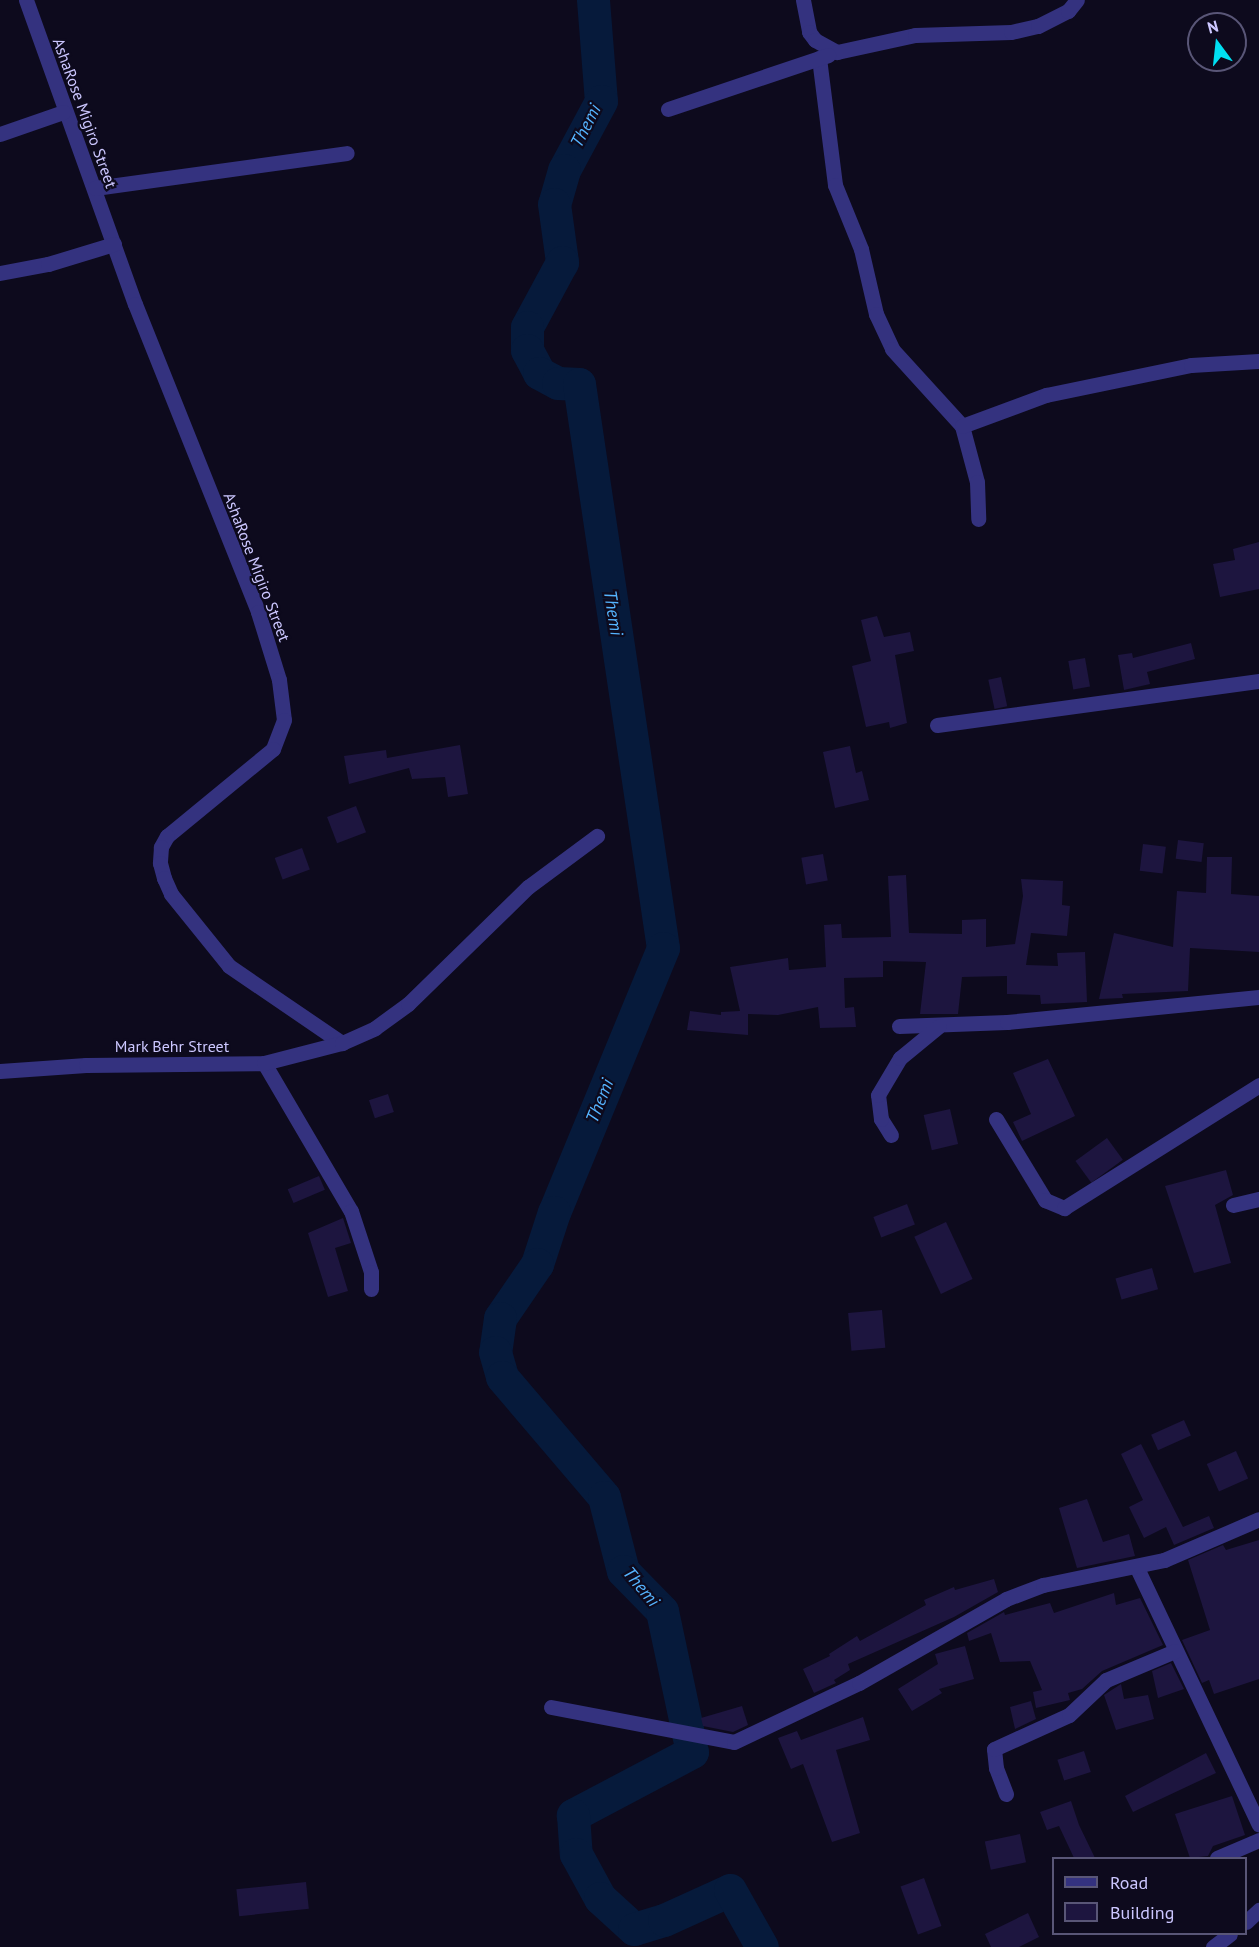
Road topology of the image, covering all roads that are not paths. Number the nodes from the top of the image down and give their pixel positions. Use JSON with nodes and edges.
{"nodes":[{"id":1,"x":26,"y":0,"type":"edge"},
{"id":2,"x":802,"y":0,"type":"edge"},
{"id":3,"x":1077,"y":0,"type":"edge"},
{"id":4,"x":837,"y":52,"type":"junction"},
{"id":5,"x":819,"y":58,"type":"junction"},
{"id":6,"x":668,"y":109,"type":"dead end"},
{"id":7,"x":63,"y":112,"type":"junction"},
{"id":8,"x":0,"y":134,"type":"edge"},
{"id":9,"x":347,"y":153,"type":"dead end"},
{"id":10,"x":94,"y":189,"type":"junction"},
{"id":11,"x":114,"y":244,"type":"junction"},
{"id":12,"x":0,"y":273,"type":"edge"},
{"id":13,"x":1259,"y":361,"type":"edge"},
{"id":14,"x":962,"y":426,"type":"junction"},
{"id":15,"x":978,"y":519,"type":"dead end"},
{"id":16,"x":1259,"y":681,"type":"edge"},
{"id":17,"x":937,"y":725,"type":"dead end"},
{"id":18,"x":597,"y":836,"type":"dead end"},
{"id":19,"x":1259,"y":997,"type":"edge"},
{"id":20,"x":899,"y":1026,"type":"dead end"},
{"id":21,"x":939,"y":1026,"type":"junction"},
{"id":22,"x":342,"y":1043,"type":"junction"},
{"id":23,"x":264,"y":1063,"type":"junction"},
{"id":24,"x":0,"y":1071,"type":"edge"},
{"id":25,"x":1259,"y":1085,"type":"edge"},
{"id":26,"x":996,"y":1119,"type":"dead end"},
{"id":27,"x":891,"y":1135,"type":"dead end"},
{"id":28,"x":1259,"y":1199,"type":"edge"},
{"id":29,"x":1233,"y":1205,"type":"dead end"},
{"id":30,"x":371,"y":1289,"type":"dead end"},
{"id":31,"x":1259,"y":1519,"type":"edge"},
{"id":32,"x":1137,"y":1568,"type":"junction"},
{"id":33,"x":1176,"y":1651,"type":"junction"},
{"id":34,"x":551,"y":1707,"type":"dead end"},
{"id":35,"x":1006,"y":1794,"type":"dead end"},
{"id":36,"x":1259,"y":1825,"type":"edge"},
{"id":37,"x":1259,"y":1840,"type":"edge"},
{"id":38,"x":1219,"y":1857,"type":"edge"},
{"id":39,"x":1259,"y":1910,"type":"edge"},
{"id":40,"x":1247,"y":1920,"type":"edge"},
{"id":41,"x":1229,"y":1935,"type":"edge"},
{"id":42,"x":1213,"y":1947,"type":"edge"}],
"edges":[{"from":1,"to":7,"type":"street","name":"AshaRose Migiro Street"},
{"from":2,"to":4,"type":"street"},
{"from":3,"to":4,"type":"street"},
{"from":4,"to":5,"type":"street"},
{"from":5,"to":6,"type":"street"},
{"from":5,"to":14,"type":"street"},
{"from":7,"to":8,"type":"street"},
{"from":7,"to":10,"type":"street","name":"AshaRose Migiro Street"},
{"from":9,"to":10,"type":"street"},
{"from":10,"to":11,"type":"street","name":"AshaRose Migiro Street"},
{"from":11,"to":12,"type":"street"},
{"from":11,"to":22,"type":"street","name":"AshaRose Migiro Street"},
{"from":13,"to":14,"type":"street"},
{"from":14,"to":15,"type":"street"},
{"from":16,"to":17,"type":"street"},
{"from":18,"to":22,"type":"street","name":"Mark Behr Street"},
{"from":19,"to":21,"type":"street"},
{"from":20,"to":21,"type":"street"},
{"from":21,"to":27,"type":"street"},
{"from":22,"to":23,"type":"street","name":"Mark Behr Street"},
{"from":23,"to":24,"type":"street","name":"Mark Behr Street"},
{"from":23,"to":30,"type":"street"},
{"from":25,"to":26,"type":"street"},
{"from":28,"to":29,"type":"street"},
{"from":31,"to":32,"type":"street"},
{"from":32,"to":33,"type":"street"},
{"from":32,"to":34,"type":"street"},
{"from":33,"to":35,"type":"street"},
{"from":33,"to":36,"type":"street"},
{"from":37,"to":38,"type":"street"},
{"from":39,"to":40,"type":"street"},
{"from":41,"to":42,"type":"street"}]}
